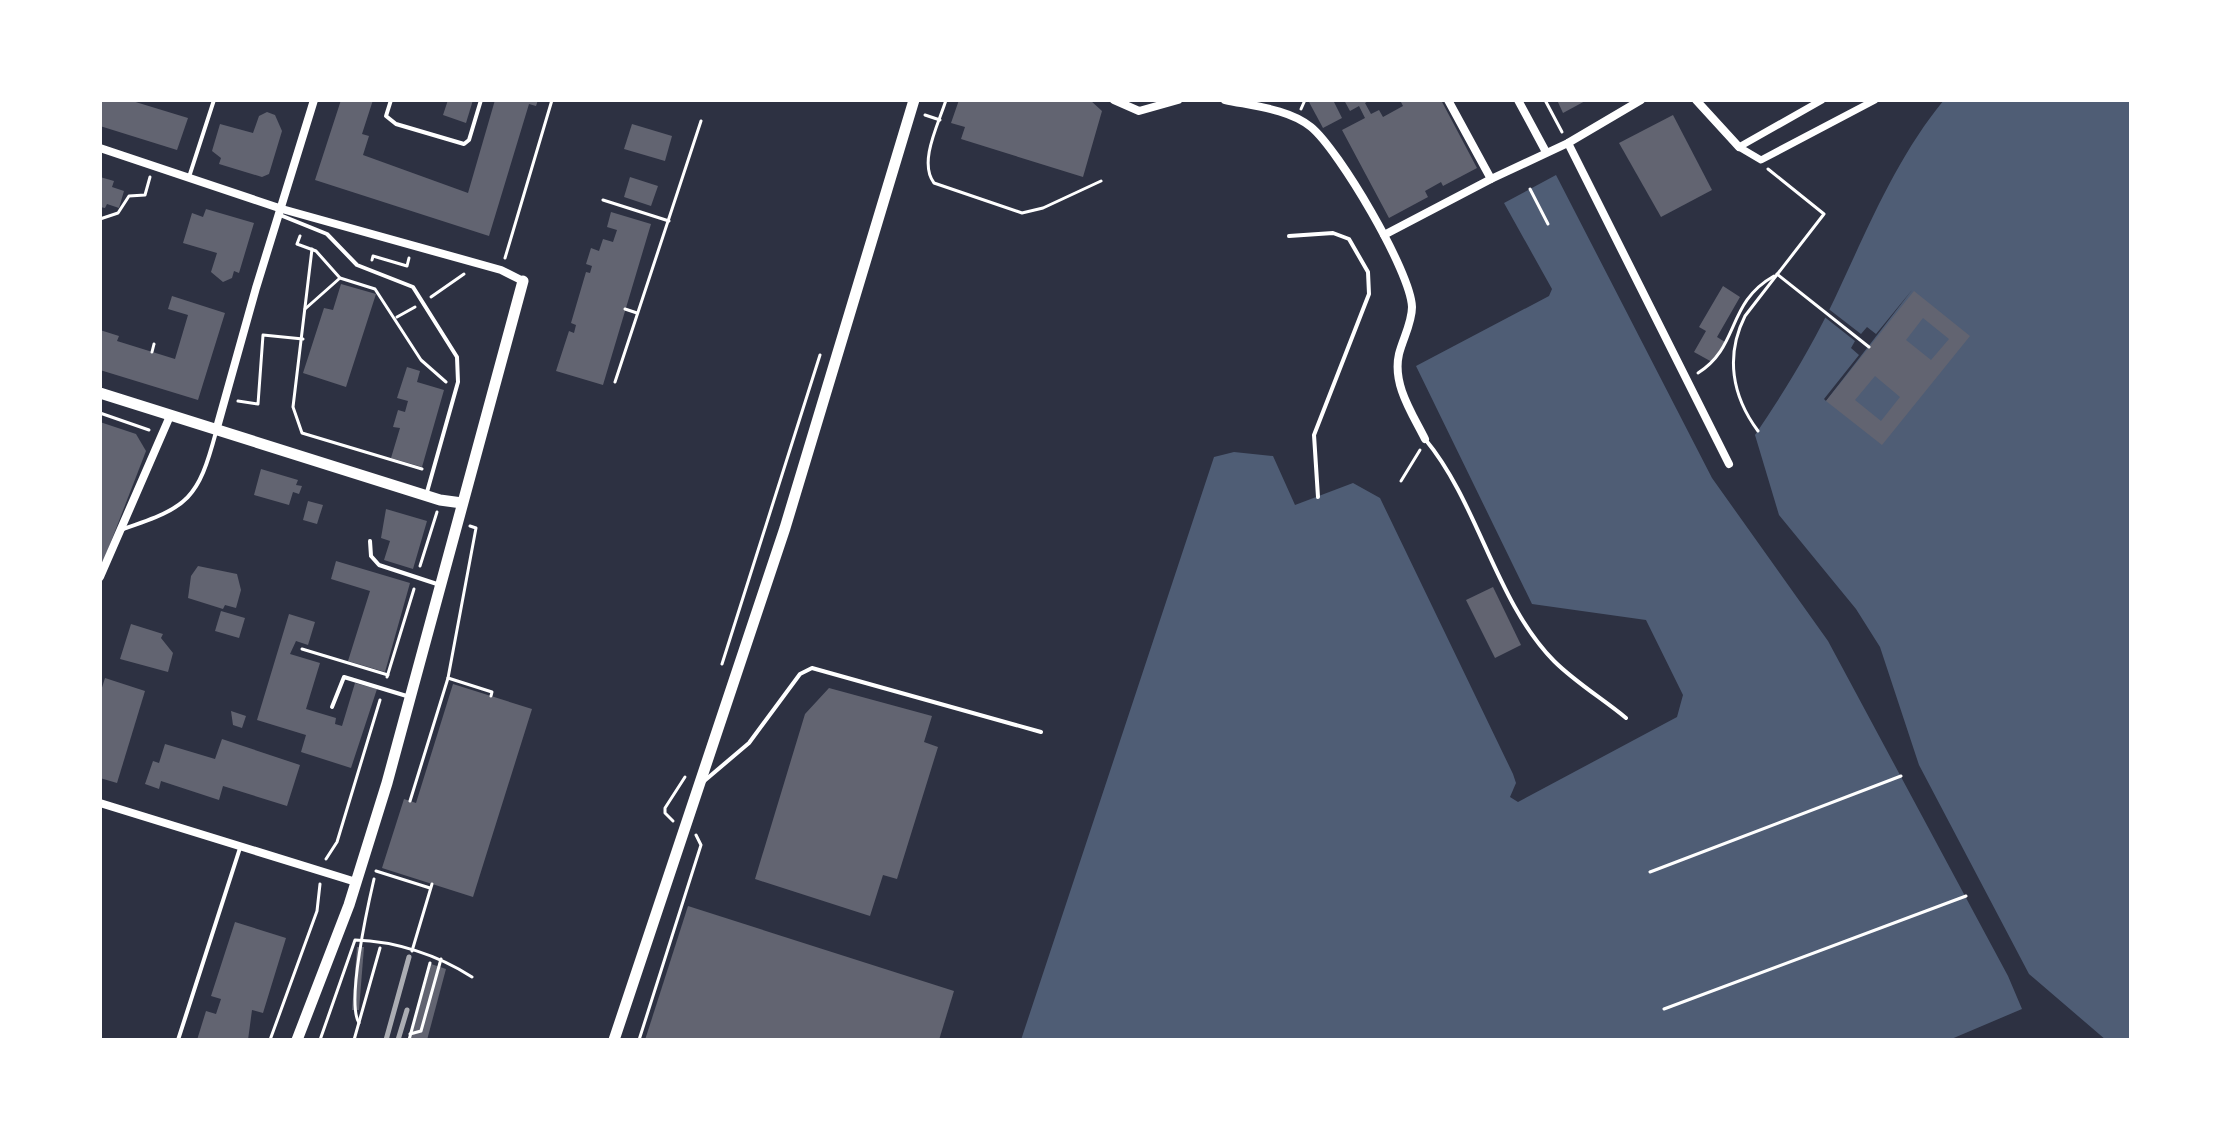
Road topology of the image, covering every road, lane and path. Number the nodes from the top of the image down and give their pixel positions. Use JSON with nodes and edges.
{"nodes":[{"id":1,"x":214,"y":100,"type":"edge"},
{"id":2,"x":314,"y":100,"type":"edge"},
{"id":3,"x":391,"y":100,"type":"edge"},
{"id":4,"x":481,"y":100,"type":"edge"},
{"id":5,"x":552,"y":100,"type":"edge"},
{"id":6,"x":914,"y":100,"type":"edge"},
{"id":7,"x":946,"y":100,"type":"edge"},
{"id":8,"x":1114,"y":100,"type":"edge"},
{"id":9,"x":1178,"y":100,"type":"edge"},
{"id":10,"x":1225,"y":100,"type":"edge"},
{"id":11,"x":1448,"y":100,"type":"edge"},
{"id":12,"x":1518,"y":100,"type":"edge"},
{"id":13,"x":1545,"y":100,"type":"edge"},
{"id":14,"x":1641,"y":100,"type":"edge"},
{"id":15,"x":1696,"y":100,"type":"edge"},
{"id":16,"x":1822,"y":100,"type":"edge"},
{"id":17,"x":1875,"y":100,"type":"edge"},
{"id":18,"x":701,"y":121,"type":"dead end"},
{"id":19,"x":1568,"y":143,"type":"junction"},
{"id":20,"x":1739,"y":147,"type":"junction"},
{"id":21,"x":100,"y":148,"type":"edge"},
{"id":22,"x":1546,"y":152,"type":"junction"},
{"id":23,"x":153,"y":165,"type":"junction"},
{"id":24,"x":1764,"y":166,"type":"dead end"},
{"id":25,"x":189,"y":177,"type":"junction"},
{"id":26,"x":1491,"y":179,"type":"junction"},
{"id":27,"x":1101,"y":181,"type":"dead end"},
{"id":28,"x":1530,"y":189,"type":"dead end"},
{"id":29,"x":603,"y":200,"type":"dead end"},
{"id":30,"x":281,"y":212,"type":"junction"},
{"id":31,"x":100,"y":219,"type":"edge"},
{"id":32,"x":669,"y":221,"type":"junction"},
{"id":33,"x":1548,"y":224,"type":"dead end"},
{"id":34,"x":300,"y":234,"type":"dead end"},
{"id":35,"x":1384,"y":235,"type":"junction"},
{"id":36,"x":1289,"y":236,"type":"dead end"},
{"id":37,"x":312,"y":249,"type":"junction"},
{"id":38,"x":477,"y":264,"type":"junction"},
{"id":39,"x":501,"y":270,"type":"junction"},
{"id":40,"x":1778,"y":275,"type":"junction"},
{"id":41,"x":340,"y":278,"type":"junction"},
{"id":42,"x":523,"y":281,"type":"joint"},
{"id":43,"x":424,"y":301,"type":"junction"},
{"id":44,"x":305,"y":309,"type":"junction"},
{"id":45,"x":625,"y":309,"type":"dead end"},
{"id":46,"x":637,"y":313,"type":"junction"},
{"id":47,"x":396,"y":318,"type":"junction"},
{"id":48,"x":303,"y":339,"type":"junction"},
{"id":49,"x":154,"y":344,"type":"dead end"},
{"id":50,"x":1869,"y":347,"type":"dead end"},
{"id":51,"x":152,"y":352,"type":"dead end"},
{"id":52,"x":1687,"y":379,"type":"junction"},
{"id":53,"x":615,"y":382,"type":"dead end"},
{"id":54,"x":447,"y":386,"type":"dead end"},
{"id":55,"x":100,"y":393,"type":"edge"},
{"id":56,"x":224,"y":399,"type":"junction"},
{"id":57,"x":100,"y":413,"type":"edge"},
{"id":58,"x":170,"y":416,"type":"junction"},
{"id":59,"x":1758,"y":431,"type":"dead end"},
{"id":60,"x":216,"y":432,"type":"junction"},
{"id":61,"x":163,"y":435,"type":"junction"},
{"id":62,"x":1425,"y":439,"type":"junction"},
{"id":63,"x":425,"y":462,"type":"dead end"},
{"id":64,"x":1729,"y":464,"type":"dead end"},
{"id":65,"x":1401,"y":481,"type":"dead end"},
{"id":66,"x":426,"y":496,"type":"junction"},
{"id":67,"x":1318,"y":497,"type":"dead end"},
{"id":68,"x":440,"y":500,"type":"junction"},
{"id":69,"x":462,"y":503,"type":"junction"},
{"id":70,"x":435,"y":517,"type":"junction"},
{"id":71,"x":456,"y":522,"type":"junction"},
{"id":72,"x":121,"y":530,"type":"junction"},
{"id":73,"x":370,"y":541,"type":"dead end"},
{"id":74,"x":100,"y":577,"type":"edge"},
{"id":75,"x":417,"y":577,"type":"junction"},
{"id":76,"x":440,"y":585,"type":"junction"},
{"id":77,"x":302,"y":649,"type":"dead end"},
{"id":78,"x":388,"y":675,"type":"junction"},
{"id":79,"x":448,"y":678,"type":"junction"},
{"id":80,"x":384,"y":688,"type":"junction"},
{"id":81,"x":491,"y":696,"type":"dead end"},
{"id":82,"x":410,"y":697,"type":"junction"},
{"id":83,"x":332,"y":707,"type":"dead end"},
{"id":84,"x":1626,"y":718,"type":"dead end"},
{"id":85,"x":1041,"y":732,"type":"dead end"},
{"id":86,"x":1901,"y":776,"type":"dead end"},
{"id":87,"x":700,"y":784,"type":"junction"},
{"id":88,"x":402,"y":787,"type":"dead end"},
{"id":89,"x":413,"y":790,"type":"junction"},
{"id":90,"x":410,"y":801,"type":"dead end"},
{"id":91,"x":100,"y":803,"type":"edge"},
{"id":92,"x":241,"y":845,"type":"junction"},
{"id":93,"x":380,"y":857,"type":"dead end"},
{"id":94,"x":319,"y":870,"type":"junction"},
{"id":95,"x":376,"y":871,"type":"junction"},
{"id":96,"x":1650,"y":872,"type":"dead end"},
{"id":97,"x":356,"y":882,"type":"junction"},
{"id":98,"x":1966,"y":896,"type":"dead end"},
{"id":99,"x":358,"y":923,"type":"dead end"},
{"id":100,"x":360,"y":940,"type":"junction"},
{"id":101,"x":380,"y":948,"type":"dead end"},
{"id":102,"x":412,"y":951,"type":"junction"},
{"id":103,"x":441,"y":959,"type":"junction"},
{"id":104,"x":430,"y":963,"type":"dead end"},
{"id":105,"x":472,"y":977,"type":"dead end"},
{"id":106,"x":1664,"y":1009,"type":"dead end"},
{"id":107,"x":359,"y":1023,"type":"junction"},
{"id":108,"x":410,"y":1034,"type":"junction"},
{"id":109,"x":178,"y":1040,"type":"edge"},
{"id":110,"x":270,"y":1040,"type":"edge"},
{"id":111,"x":297,"y":1040,"type":"edge"},
{"id":112,"x":320,"y":1040,"type":"edge"},
{"id":113,"x":354,"y":1040,"type":"edge"},
{"id":114,"x":409,"y":1040,"type":"edge"},
{"id":115,"x":614,"y":1040,"type":"edge"}],
"edges":[{"from":1,"to":25,"type":"lane"},
{"from":2,"to":30,"type":"street"},
{"from":3,"to":4,"type":"lane"},
{"from":5,"to":39,"type":"path"},
{"from":6,"to":87,"type":"street"},
{"from":7,"to":27,"type":"path"},
{"from":8,"to":9,"type":"street"},
{"from":10,"to":35,"type":"street"},
{"from":11,"to":26,"type":"street"},
{"from":12,"to":22,"type":"street"},
{"from":13,"to":19,"type":"path"},
{"from":14,"to":19,"type":"street"},
{"from":15,"to":20,"type":"street"},
{"from":16,"to":20,"type":"street"},
{"from":17,"to":20,"type":"street"},
{"from":18,"to":32,"type":"path"},
{"from":19,"to":22,"type":"street"},
{"from":19,"to":52,"type":"street"},
{"from":21,"to":23,"type":"street"},
{"from":22,"to":26,"type":"street"},
{"from":23,"to":25,"type":"street"},
{"from":23,"to":31,"type":"path"},
{"from":24,"to":40,"type":"path"},
{"from":25,"to":30,"type":"street"},
{"from":26,"to":35,"type":"street"},
{"from":28,"to":33,"type":"path"},
{"from":29,"to":32,"type":"path"},
{"from":30,"to":38,"type":"street"},
{"from":30,"to":43,"type":"lane"},
{"from":30,"to":56,"type":"street"},
{"from":32,"to":46,"type":"path"},
{"from":34,"to":37,"type":"path"},
{"from":35,"to":62,"type":"street"},
{"from":36,"to":67,"type":"lane"},
{"from":37,"to":41,"type":"path"},
{"from":37,"to":44,"type":"path"},
{"from":38,"to":39,"type":"street"},
{"from":38,"to":43,"type":"path"},
{"from":39,"to":42,"type":"street"},
{"from":40,"to":50,"type":"path"},
{"from":40,"to":52,"type":"path"},
{"from":40,"to":59,"type":"path"},
{"from":41,"to":44,"type":"path"},
{"from":41,"to":47,"type":"path"},
{"from":42,"to":69,"type":"street"},
{"from":43,"to":47,"type":"path"},
{"from":43,"to":66,"type":"lane"},
{"from":44,"to":48,"type":"path"},
{"from":45,"to":46,"type":"path"},
{"from":46,"to":53,"type":"path"},
{"from":47,"to":54,"type":"path"},
{"from":48,"to":56,"type":"path"},
{"from":48,"to":63,"type":"path"},
{"from":49,"to":51,"type":"path"},
{"from":52,"to":64,"type":"street"},
{"from":55,"to":58,"type":"street"},
{"from":56,"to":60,"type":"street"},
{"from":57,"to":61,"type":"path"},
{"from":58,"to":60,"type":"street"},
{"from":58,"to":61,"type":"street"},
{"from":60,"to":66,"type":"street"},
{"from":60,"to":72,"type":"lane"},
{"from":61,"to":72,"type":"street"},
{"from":62,"to":65,"type":"path"},
{"from":62,"to":84,"type":"lane"},
{"from":66,"to":68,"type":"street"},
{"from":68,"to":69,"type":"street"},
{"from":68,"to":70,"type":"path"},
{"from":69,"to":71,"type":"street"},
{"from":70,"to":71,"type":"path"},
{"from":70,"to":75,"type":"path"},
{"from":71,"to":76,"type":"street"},
{"from":71,"to":79,"type":"path"},
{"from":72,"to":74,"type":"street"},
{"from":73,"to":75,"type":"lane"},
{"from":75,"to":76,"type":"lane"},
{"from":75,"to":78,"type":"path"},
{"from":76,"to":82,"type":"street"},
{"from":77,"to":78,"type":"path"},
{"from":78,"to":80,"type":"path"},
{"from":79,"to":81,"type":"path"},
{"from":79,"to":89,"type":"path"},
{"from":80,"to":82,"type":"lane"},
{"from":80,"to":83,"type":"lane"},
{"from":80,"to":94,"type":"path"},
{"from":82,"to":97,"type":"street"},
{"from":85,"to":87,"type":"lane"},
{"from":86,"to":96,"type":"path"},
{"from":87,"to":115,"type":"street"},
{"from":88,"to":89,"type":"path"},
{"from":89,"to":90,"type":"path"},
{"from":91,"to":92,"type":"street"},
{"from":92,"to":94,"type":"street"},
{"from":92,"to":109,"type":"lane"},
{"from":93,"to":95,"type":"path"},
{"from":94,"to":97,"type":"street"},
{"from":94,"to":110,"type":"path"},
{"from":95,"to":100,"type":"path"},
{"from":95,"to":102,"type":"path"},
{"from":97,"to":111,"type":"street"},
{"from":98,"to":106,"type":"path"},
{"from":99,"to":100,"type":"path"},
{"from":100,"to":102,"type":"path"},
{"from":100,"to":107,"type":"path"},
{"from":100,"to":112,"type":"path"},
{"from":101,"to":107,"type":"path"},
{"from":102,"to":103,"type":"path"},
{"from":103,"to":105,"type":"path"},
{"from":103,"to":108,"type":"path"},
{"from":104,"to":108,"type":"path"},
{"from":107,"to":113,"type":"path"},
{"from":108,"to":114,"type":"path"}]}
